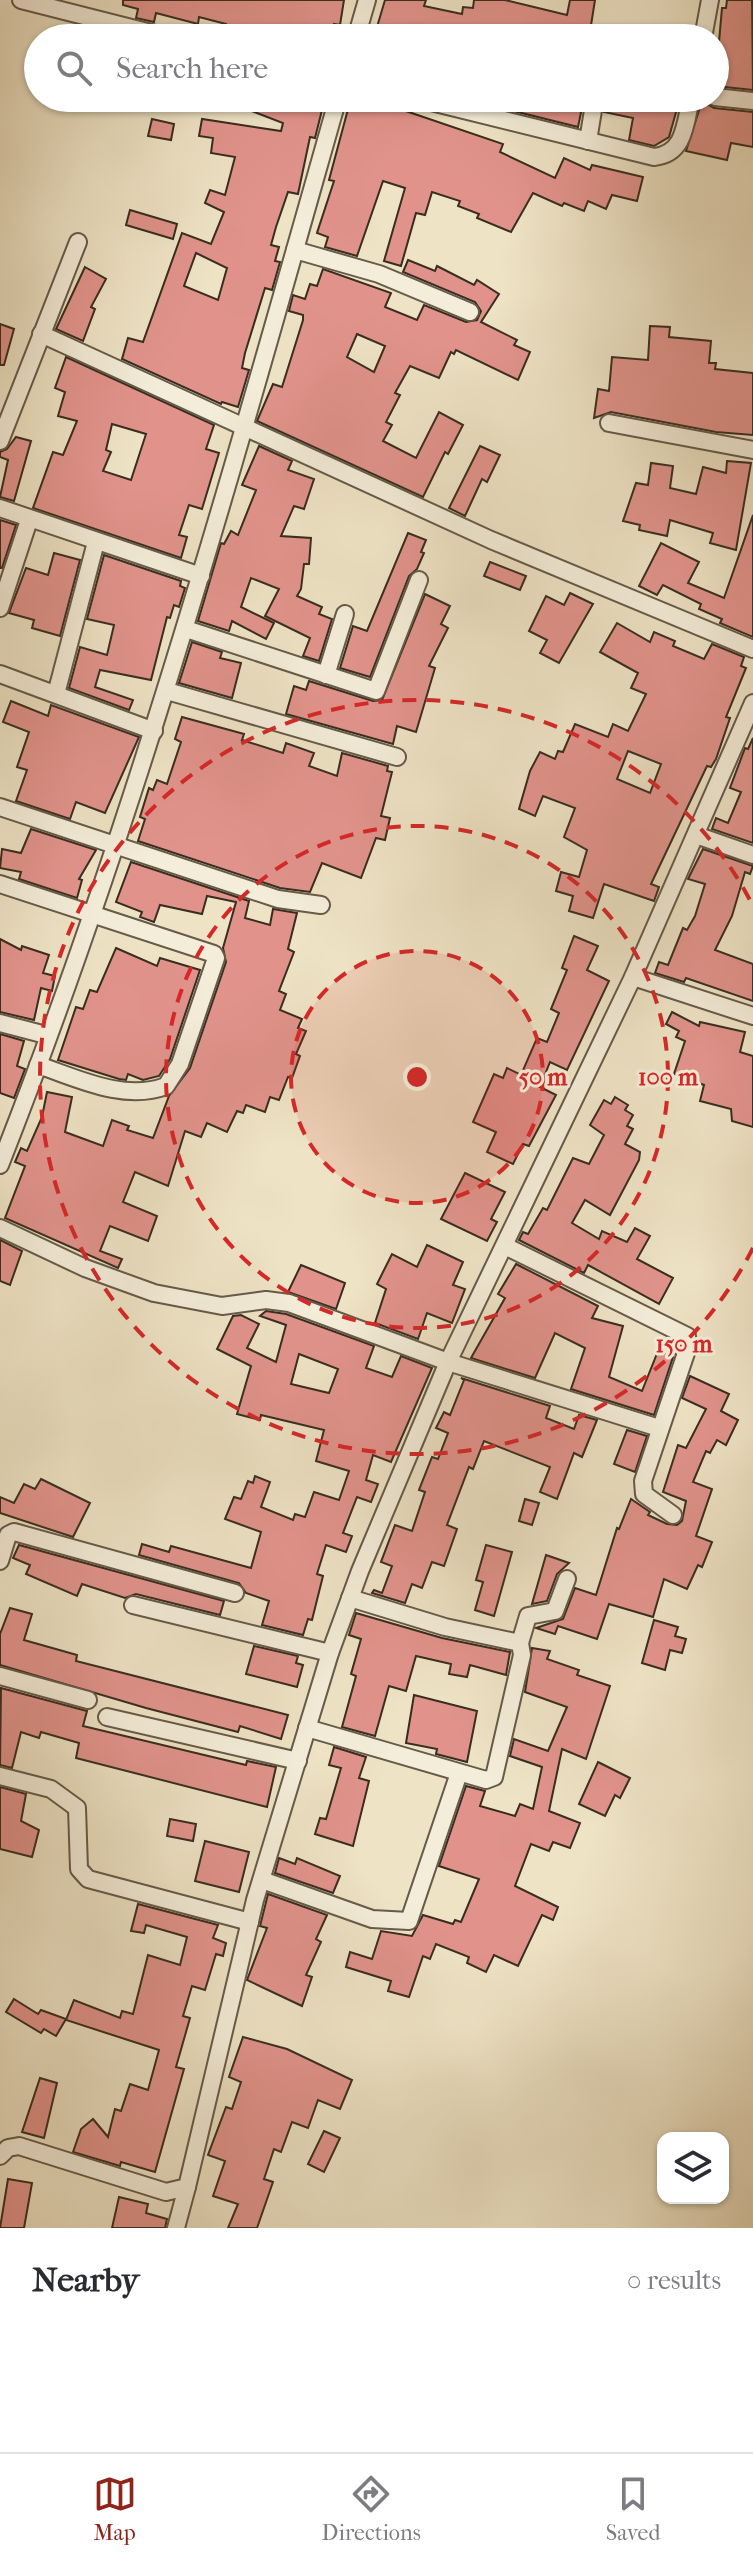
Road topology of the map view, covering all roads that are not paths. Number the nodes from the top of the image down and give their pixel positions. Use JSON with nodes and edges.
{"nodes":[{"id":1,"x":21,"y":0,"type":"edge"},
{"id":2,"x":367,"y":0,"type":"edge"},
{"id":3,"x":710,"y":0,"type":"edge"},
{"id":4,"x":116,"y":24,"type":"edge"},
{"id":5,"x":360,"y":24,"type":"edge"},
{"id":6,"x":706,"y":24,"type":"edge"},
{"id":7,"x":729,"y":98,"type":"edge"},
{"id":8,"x":753,"y":101,"type":"edge"},
{"id":9,"x":334,"y":112,"type":"edge"},
{"id":10,"x":471,"y":112,"type":"edge"},
{"id":11,"x":593,"y":112,"type":"edge"},
{"id":12,"x":688,"y":112,"type":"edge"},
{"id":13,"x":588,"y":141,"type":"junction"},
{"id":14,"x":78,"y":242,"type":"dead end"},
{"id":15,"x":295,"y":250,"type":"junction"},
{"id":16,"x":470,"y":312,"type":"dead end"},
{"id":17,"x":41,"y":334,"type":"junction"},
{"id":18,"x":609,"y":423,"type":"dead end"},
{"id":19,"x":246,"y":424,"type":"junction"},
{"id":20,"x":0,"y":441,"type":"edge"},
{"id":21,"x":753,"y":450,"type":"edge"},
{"id":22,"x":0,"y":508,"type":"edge"},
{"id":23,"x":29,"y":520,"type":"junction"},
{"id":24,"x":96,"y":542,"type":"junction"},
{"id":25,"x":201,"y":576,"type":"junction"},
{"id":26,"x":419,"y":580,"type":"dead end"},
{"id":27,"x":0,"y":608,"type":"edge"},
{"id":28,"x":345,"y":614,"type":"dead end"},
{"id":29,"x":186,"y":629,"type":"junction"},
{"id":30,"x":753,"y":649,"type":"edge"},
{"id":31,"x":0,"y":674,"type":"edge"},
{"id":32,"x":326,"y":675,"type":"junction"},
{"id":33,"x":167,"y":691,"type":"junction"},
{"id":34,"x":56,"y":694,"type":"junction"},
{"id":35,"x":753,"y":703,"type":"edge"},
{"id":36,"x":154,"y":731,"type":"junction"},
{"id":37,"x":397,"y":757,"type":"dead end"},
{"id":38,"x":0,"y":807,"type":"edge"},
{"id":39,"x":696,"y":835,"type":"junction"},
{"id":40,"x":115,"y":846,"type":"junction"},
{"id":41,"x":753,"y":855,"type":"edge"},
{"id":42,"x":0,"y":884,"type":"edge"},
{"id":43,"x":321,"y":905,"type":"dead end"},
{"id":44,"x":92,"y":913,"type":"junction"},
{"id":45,"x":633,"y":977,"type":"junction"},
{"id":46,"x":753,"y":1016,"type":"edge"},
{"id":47,"x":0,"y":1023,"type":"edge"},
{"id":48,"x":46,"y":1035,"type":"junction"},
{"id":49,"x":38,"y":1065,"type":"junction"},
{"id":50,"x":0,"y":1165,"type":"edge"},
{"id":51,"x":0,"y":1228,"type":"edge"},
{"id":52,"x":505,"y":1246,"type":"junction"},
{"id":53,"x":448,"y":1362,"type":"junction"},
{"id":54,"x":659,"y":1428,"type":"junction"},
{"id":55,"x":673,"y":1515,"type":"dead end"},
{"id":56,"x":0,"y":1561,"type":"edge"},
{"id":57,"x":567,"y":1579,"type":"dead end"},
{"id":58,"x":235,"y":1593,"type":"dead end"},
{"id":59,"x":350,"y":1598,"type":"junction"},
{"id":60,"x":133,"y":1605,"type":"dead end"},
{"id":61,"x":520,"y":1643,"type":"junction"},
{"id":62,"x":330,"y":1653,"type":"junction"},
{"id":63,"x":0,"y":1676,"type":"edge"},
{"id":64,"x":88,"y":1700,"type":"dead end"},
{"id":65,"x":107,"y":1717,"type":"dead end"},
{"id":66,"x":307,"y":1728,"type":"junction"},
{"id":67,"x":298,"y":1761,"type":"junction"},
{"id":68,"x":459,"y":1773,"type":"junction"},
{"id":69,"x":0,"y":1776,"type":"edge"},
{"id":70,"x":262,"y":1880,"type":"junction"},
{"id":71,"x":250,"y":1922,"type":"junction"},
{"id":72,"x":0,"y":2156,"type":"edge"},
{"id":73,"x":187,"y":2187,"type":"junction"},
{"id":74,"x":176,"y":2228,"type":"edge"}],
"edges":[{"from":1,"to":4,"type":"street"},
{"from":2,"to":5,"type":"street"},
{"from":3,"to":6,"type":"street"},
{"from":7,"to":8,"type":"street"},
{"from":9,"to":15,"type":"street"},
{"from":10,"to":13,"type":"street"},
{"from":11,"to":13,"type":"street"},
{"from":12,"to":13,"type":"street"},
{"from":14,"to":17,"type":"street"},
{"from":15,"to":16,"type":"street"},
{"from":15,"to":19,"type":"street"},
{"from":17,"to":19,"type":"street"},
{"from":17,"to":20,"type":"street"},
{"from":18,"to":21,"type":"street"},
{"from":19,"to":25,"type":"street"},
{"from":19,"to":30,"type":"street"},
{"from":22,"to":23,"type":"street"},
{"from":23,"to":24,"type":"street"},
{"from":23,"to":27,"type":"street"},
{"from":24,"to":25,"type":"street"},
{"from":24,"to":34,"type":"street"},
{"from":25,"to":29,"type":"street"},
{"from":26,"to":32,"type":"street"},
{"from":28,"to":32,"type":"street"},
{"from":29,"to":32,"type":"street"},
{"from":29,"to":33,"type":"street"},
{"from":31,"to":34,"type":"street"},
{"from":33,"to":36,"type":"street"},
{"from":33,"to":37,"type":"street"},
{"from":34,"to":36,"type":"street"},
{"from":35,"to":39,"type":"street"},
{"from":36,"to":40,"type":"street"},
{"from":38,"to":40,"type":"street"},
{"from":39,"to":41,"type":"street"},
{"from":39,"to":45,"type":"street"},
{"from":40,"to":43,"type":"street"},
{"from":40,"to":44,"type":"street"},
{"from":42,"to":44,"type":"street"},
{"from":44,"to":48,"type":"street"},
{"from":44,"to":49,"type":"street"},
{"from":45,"to":46,"type":"street"},
{"from":45,"to":52,"type":"street"},
{"from":47,"to":48,"type":"street"},
{"from":48,"to":49,"type":"street"},
{"from":49,"to":50,"type":"street"},
{"from":51,"to":53,"type":"street"},
{"from":52,"to":53,"type":"street"},
{"from":52,"to":54,"type":"street"},
{"from":53,"to":54,"type":"street"},
{"from":53,"to":59,"type":"street"},
{"from":54,"to":55,"type":"street"},
{"from":56,"to":58,"type":"street"},
{"from":57,"to":61,"type":"street"},
{"from":59,"to":61,"type":"street"},
{"from":59,"to":62,"type":"street"},
{"from":60,"to":62,"type":"street"},
{"from":61,"to":68,"type":"street"},
{"from":62,"to":66,"type":"street"},
{"from":63,"to":64,"type":"street"},
{"from":65,"to":67,"type":"street"},
{"from":66,"to":67,"type":"street"},
{"from":66,"to":68,"type":"street"},
{"from":67,"to":70,"type":"street"},
{"from":68,"to":70,"type":"street"},
{"from":69,"to":71,"type":"street"},
{"from":70,"to":71,"type":"street"},
{"from":71,"to":73,"type":"street"},
{"from":72,"to":73,"type":"street"},
{"from":73,"to":74,"type":"street"}]}
